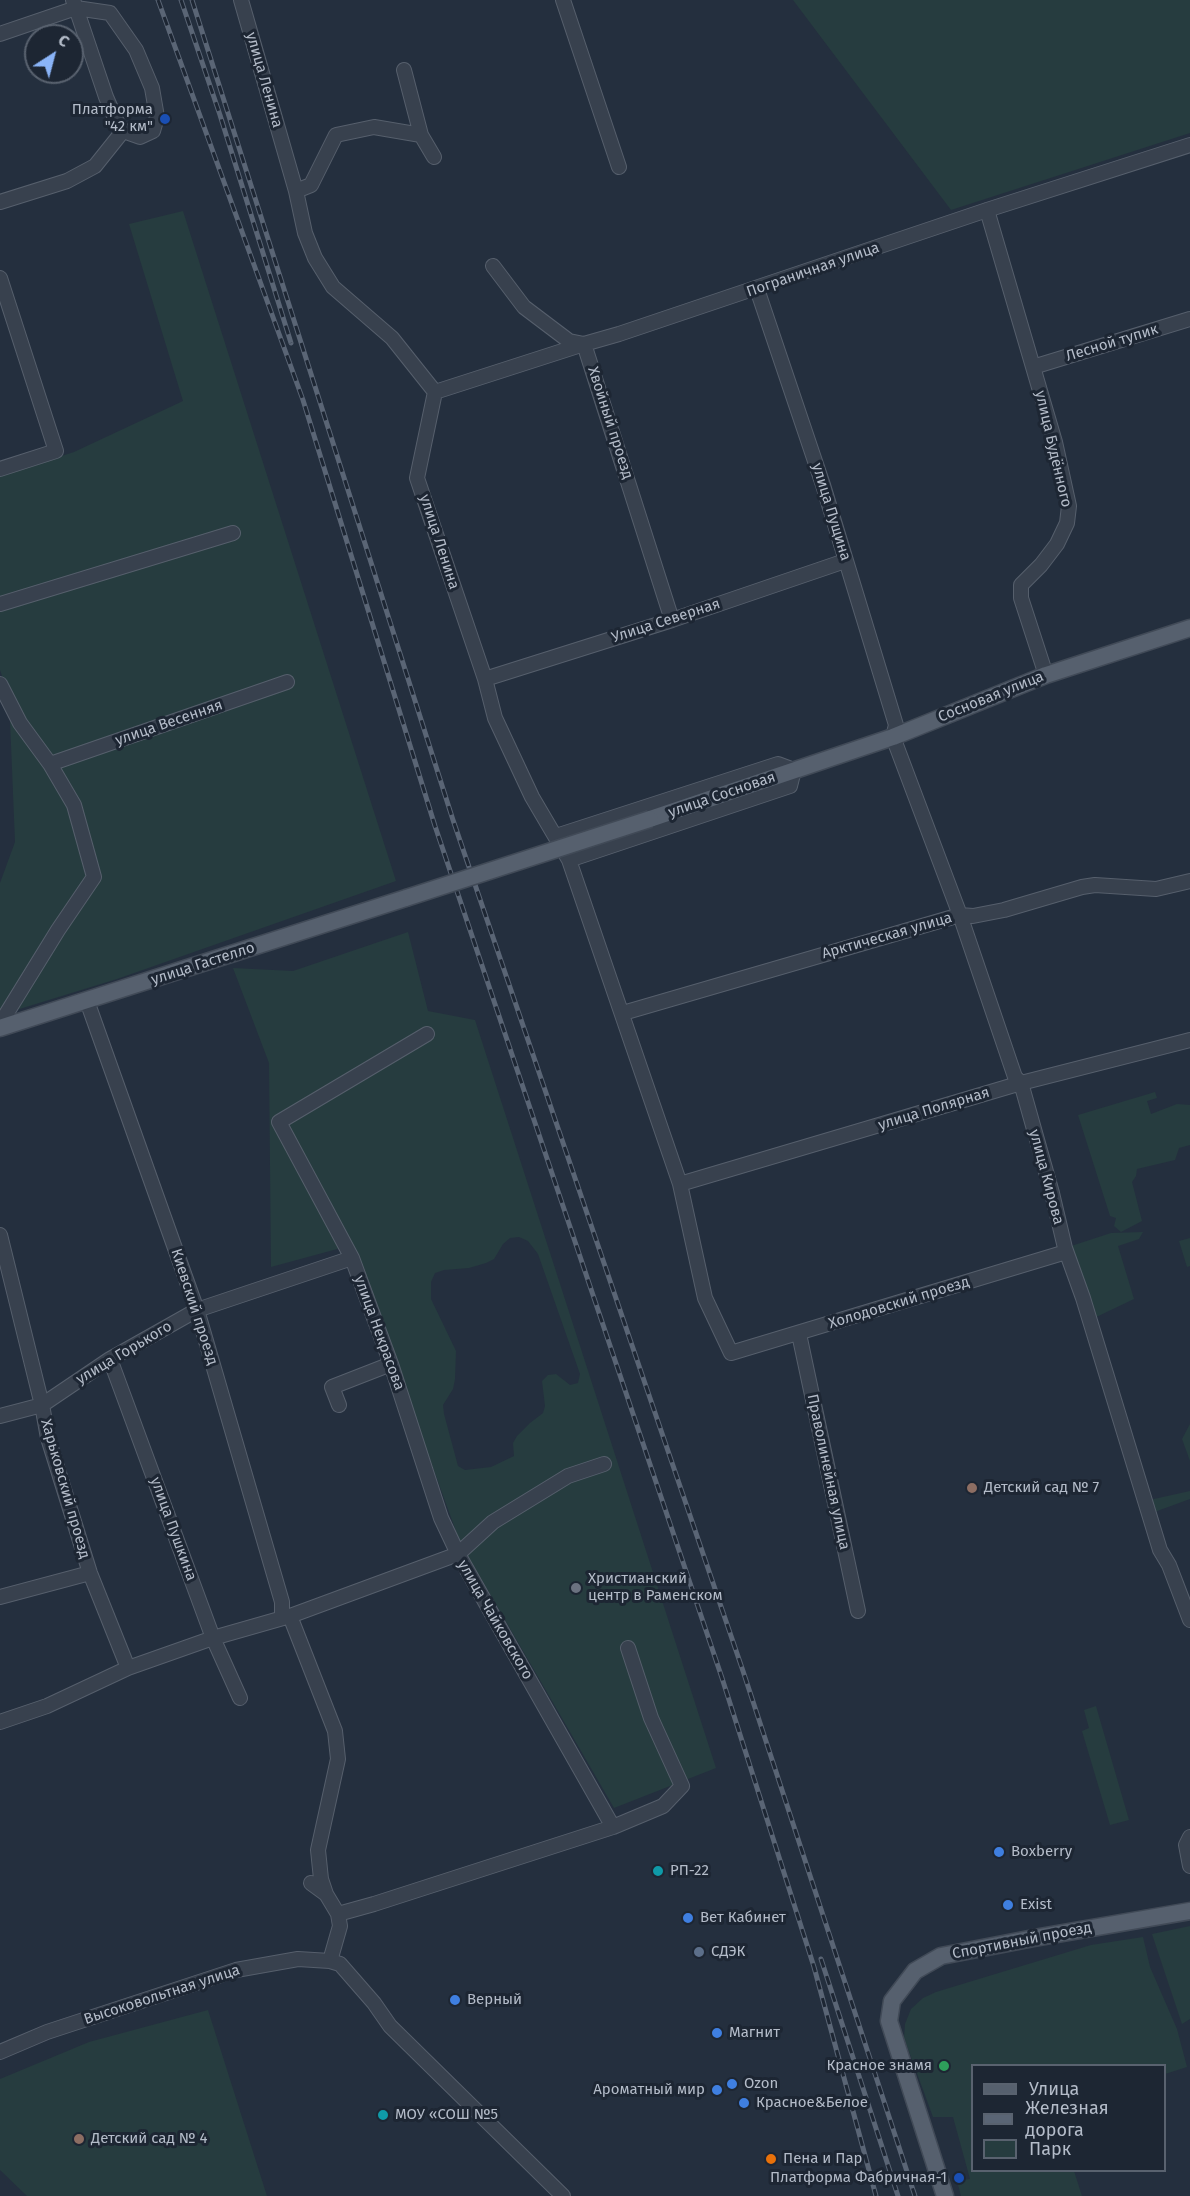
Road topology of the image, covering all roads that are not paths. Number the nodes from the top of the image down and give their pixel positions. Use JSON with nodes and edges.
{"nodes":[{"id":1,"x":241,"y":0,"type":"edge"},
{"id":2,"x":562,"y":0,"type":"edge"},
{"id":3,"x":75,"y":4,"type":"edge"},
{"id":4,"x":0,"y":34,"type":"edge"},
{"id":5,"x":404,"y":70,"type":"dead end"},
{"id":6,"x":119,"y":125,"type":"junction"},
{"id":7,"x":421,"y":135,"type":"junction"},
{"id":8,"x":1190,"y":145,"type":"edge"},
{"id":9,"x":434,"y":157,"type":"dead end"},
{"id":10,"x":619,"y":167,"type":"dead end"},
{"id":11,"x":296,"y":191,"type":"junction"},
{"id":12,"x":0,"y":202,"type":"edge"},
{"id":13,"x":987,"y":210,"type":"junction"},
{"id":14,"x":493,"y":266,"type":"dead end"},
{"id":15,"x":0,"y":278,"type":"edge"},
{"id":16,"x":757,"y":289,"type":"junction"},
{"id":17,"x":1190,"y":319,"type":"edge"},
{"id":18,"x":584,"y":344,"type":"junction"},
{"id":19,"x":1033,"y":367,"type":"junction"},
{"id":20,"x":435,"y":392,"type":"junction"},
{"id":21,"x":0,"y":469,"type":"edge"},
{"id":22,"x":233,"y":533,"type":"dead end"},
{"id":23,"x":845,"y":561,"type":"junction"},
{"id":24,"x":0,"y":604,"type":"edge"},
{"id":25,"x":672,"y":620,"type":"junction"},
{"id":26,"x":1190,"y":628,"type":"edge"},
{"id":27,"x":1046,"y":675,"type":"junction"},
{"id":28,"x":485,"y":679,"type":"junction"},
{"id":29,"x":287,"y":682,"type":"dead end"},
{"id":30,"x":0,"y":684,"type":"edge"},
{"id":31,"x":893,"y":737,"type":"junction"},
{"id":32,"x":50,"y":764,"type":"junction"},
{"id":33,"x":794,"y":770,"type":"junction"},
{"id":34,"x":556,"y":836,"type":"junction"},
{"id":35,"x":569,"y":860,"type":"junction"},
{"id":36,"x":1190,"y":881,"type":"edge"},
{"id":37,"x":406,"y":898,"type":"joint"},
{"id":38,"x":960,"y":915,"type":"junction"},
{"id":39,"x":87,"y":1001,"type":"junction"},
{"id":40,"x":622,"y":1012,"type":"junction"},
{"id":41,"x":0,"y":1026,"type":"edge"},
{"id":42,"x":427,"y":1034,"type":"dead end"},
{"id":43,"x":1190,"y":1040,"type":"edge"},
{"id":44,"x":1021,"y":1083,"type":"junction"},
{"id":45,"x":680,"y":1184,"type":"junction"},
{"id":46,"x":0,"y":1235,"type":"edge"},
{"id":47,"x":1066,"y":1252,"type":"junction"},
{"id":48,"x":352,"y":1258,"type":"junction"},
{"id":49,"x":197,"y":1310,"type":"junction"},
{"id":50,"x":799,"y":1334,"type":"junction"},
{"id":51,"x":731,"y":1353,"type":"joint"},
{"id":52,"x":110,"y":1359,"type":"junction"},
{"id":53,"x":391,"y":1364,"type":"junction"},
{"id":54,"x":339,"y":1405,"type":"dead end"},
{"id":55,"x":42,"y":1406,"type":"junction"},
{"id":56,"x":0,"y":1416,"type":"edge"},
{"id":57,"x":604,"y":1464,"type":"dead end"},
{"id":58,"x":458,"y":1554,"type":"junction"},
{"id":59,"x":90,"y":1573,"type":"junction"},
{"id":60,"x":0,"y":1597,"type":"edge"},
{"id":61,"x":858,"y":1611,"type":"dead end"},
{"id":62,"x":286,"y":1617,"type":"junction"},
{"id":63,"x":1190,"y":1620,"type":"edge"},
{"id":64,"x":213,"y":1638,"type":"junction"},
{"id":65,"x":628,"y":1648,"type":"dead end"},
{"id":66,"x":128,"y":1668,"type":"junction"},
{"id":67,"x":240,"y":1698,"type":"dead end"},
{"id":68,"x":0,"y":1722,"type":"edge"},
{"id":69,"x":613,"y":1827,"type":"junction"},
{"id":70,"x":1190,"y":1837,"type":"edge"},
{"id":71,"x":1190,"y":1866,"type":"edge"},
{"id":72,"x":311,"y":1883,"type":"dead end"},
{"id":73,"x":326,"y":1894,"type":"junction"},
{"id":74,"x":1190,"y":1911,"type":"edge"},
{"id":75,"x":338,"y":1914,"type":"junction"},
{"id":76,"x":330,"y":1961,"type":"junction"},
{"id":77,"x":0,"y":2052,"type":"edge"},
{"id":78,"x":563,"y":2196,"type":"edge"},
{"id":79,"x":945,"y":2196,"type":"edge"}],
"edges":[{"from":1,"to":11,"type":"street","name":"улица Ленина"},
{"from":2,"to":10,"type":"street"},
{"from":3,"to":4,"type":"street"},
{"from":3,"to":6,"type":"street"},
{"from":3,"to":6,"type":"street"},
{"from":5,"to":7,"type":"street"},
{"from":6,"to":12,"type":"street"},
{"from":7,"to":9,"type":"street"},
{"from":7,"to":11,"type":"street"},
{"from":8,"to":13,"type":"street","name":"Пограничная улица"},
{"from":11,"to":20,"type":"street","name":"улица Ленина"},
{"from":13,"to":16,"type":"street","name":"Пограничная улица"},
{"from":13,"to":19,"type":"street","name":"улица Будённого"},
{"from":14,"to":18,"type":"street"},
{"from":15,"to":21,"type":"street"},
{"from":16,"to":18,"type":"street","name":"Пограничная улица"},
{"from":16,"to":23,"type":"street","name":"улица Пущина"},
{"from":17,"to":19,"type":"street","name":"Лесной тупик"},
{"from":18,"to":20,"type":"street","name":"Пограничная улица"},
{"from":18,"to":25,"type":"street","name":"Хвойный проезд"},
{"from":19,"to":27,"type":"street","name":"улица Будённого"},
{"from":20,"to":28,"type":"street","name":"улица Ленина"},
{"from":22,"to":24,"type":"street"},
{"from":23,"to":25,"type":"street","name":"Улица Северная"},
{"from":23,"to":31,"type":"street","name":"улица Пущина"},
{"from":25,"to":28,"type":"street","name":"Улица Северная"},
{"from":26,"to":27,"type":"main road","name":"Сосновая улица"},
{"from":27,"to":31,"type":"main road","name":"Сосновая улица"},
{"from":28,"to":34,"type":"street","name":"улица Ленина"},
{"from":29,"to":32,"type":"street","name":"улица Весенняя"},
{"from":30,"to":32,"type":"street"},
{"from":31,"to":33,"type":"main road","name":"Сосновая улица"},
{"from":31,"to":38,"type":"street","name":"улица Кирова"},
{"from":32,"to":41,"type":"street"},
{"from":33,"to":34,"type":"street"},
{"from":33,"to":35,"type":"street"},
{"from":33,"to":37,"type":"main road","name":"улица Сосновая","bridge":true},
{"from":34,"to":35,"type":"street","name":"улица Ленина"},
{"from":35,"to":40,"type":"street","name":"улица Ленина"},
{"from":36,"to":38,"type":"street","name":"Арктическая улица"},
{"from":37,"to":39,"type":"main road","name":"улица Гастелло"},
{"from":38,"to":40,"type":"street","name":"Арктическая улица"},
{"from":38,"to":44,"type":"street","name":"улица Кирова"},
{"from":39,"to":41,"type":"main road","name":"улица Гастелло"},
{"from":39,"to":49,"type":"street","name":"Киевский проезд"},
{"from":40,"to":45,"type":"street","name":"улица Ленина"},
{"from":42,"to":48,"type":"street","name":"улица Некрасова"},
{"from":43,"to":44,"type":"street","name":"улица Полярная"},
{"from":44,"to":45,"type":"street","name":"улица Полярная"},
{"from":44,"to":47,"type":"street","name":"улица Кирова"},
{"from":45,"to":51,"type":"street","name":"улица Ленина"},
{"from":46,"to":55,"type":"street","name":"Харьковский проезд"},
{"from":47,"to":50,"type":"street","name":"Холодовский проезд"},
{"from":47,"to":63,"type":"street","name":"улица Кирова"},
{"from":48,"to":49,"type":"street","name":"улица Горького"},
{"from":48,"to":53,"type":"street","name":"улица Некрасова"},
{"from":49,"to":52,"type":"street","name":"улица Горького"},
{"from":49,"to":62,"type":"street","name":"Киевский проезд"},
{"from":50,"to":51,"type":"street","name":"Холодовский проезд"},
{"from":50,"to":61,"type":"street","name":"Праволинейная улица"},
{"from":52,"to":55,"type":"street","name":"улица Горького"},
{"from":52,"to":64,"type":"street","name":"улица Пушкина"},
{"from":53,"to":54,"type":"street"},
{"from":53,"to":58,"type":"street","name":"улица Некрасова"},
{"from":55,"to":56,"type":"street","name":"улица Горького"},
{"from":55,"to":59,"type":"street","name":"Харьковский проезд"},
{"from":57,"to":58,"type":"street"},
{"from":58,"to":62,"type":"street","name":"улица Чайковского"},
{"from":58,"to":69,"type":"street","name":"улица Чайковского"},
{"from":59,"to":60,"type":"street"},
{"from":59,"to":66,"type":"street","name":"Харьковский проезд"},
{"from":62,"to":64,"type":"street","name":"улица Чайковского"},
{"from":62,"to":73,"type":"street","name":"Киевский проезд"},
{"from":64,"to":66,"type":"street","name":"улица Чайковского"},
{"from":64,"to":67,"type":"street","name":"улица Пушкина"},
{"from":65,"to":69,"type":"street"},
{"from":66,"to":68,"type":"street","name":"улица Чайковского"},
{"from":69,"to":75,"type":"street"},
{"from":70,"to":71,"type":"street"},
{"from":72,"to":73,"type":"street"},
{"from":73,"to":75,"type":"street"},
{"from":74,"to":79,"type":"main road","name":"Спортивный проезд"},
{"from":75,"to":76,"type":"street"},
{"from":76,"to":77,"type":"street","name":"Высоковольтная улица"},
{"from":76,"to":78,"type":"street"}]}
